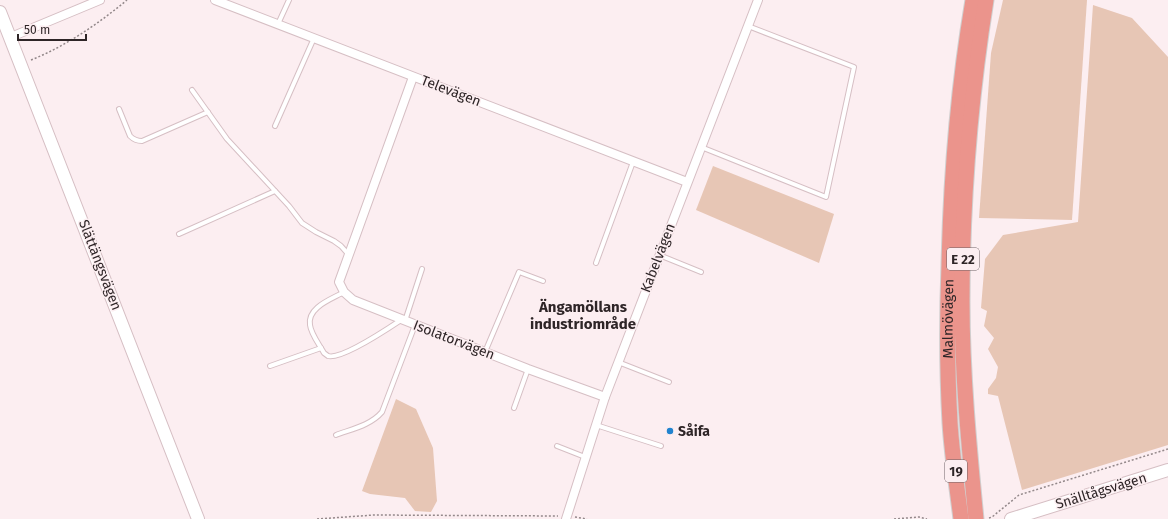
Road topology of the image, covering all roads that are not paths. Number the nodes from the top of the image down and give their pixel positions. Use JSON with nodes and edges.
{"nodes":[{"id":1,"x":100,"y":0,"type":"edge"},
{"id":2,"x":215,"y":0,"type":"edge"},
{"id":3,"x":289,"y":0,"type":"edge"},
{"id":4,"x":758,"y":0,"type":"edge"},
{"id":5,"x":973,"y":0,"type":"edge"},
{"id":6,"x":986,"y":0,"type":"edge"},
{"id":7,"x":0,"y":12,"type":"edge"},
{"id":8,"x":278,"y":25,"type":"junction"},
{"id":9,"x":748,"y":26,"type":"junction"},
{"id":10,"x":11,"y":37,"type":"junction"},
{"id":11,"x":314,"y":38,"type":"junction"},
{"id":12,"x":413,"y":77,"type":"junction"},
{"id":13,"x":192,"y":90,"type":"dead end"},
{"id":14,"x":119,"y":109,"type":"dead end"},
{"id":15,"x":208,"y":112,"type":"junction"},
{"id":16,"x":275,"y":126,"type":"dead end"},
{"id":17,"x":700,"y":147,"type":"junction"},
{"id":18,"x":632,"y":162,"type":"junction"},
{"id":19,"x":687,"y":182,"type":"junction"},
{"id":20,"x":275,"y":191,"type":"junction"},
{"id":21,"x":179,"y":234,"type":"dead end"},
{"id":22,"x":349,"y":255,"type":"junction"},
{"id":23,"x":659,"y":255,"type":"junction"},
{"id":24,"x":596,"y":263,"type":"dead end"},
{"id":25,"x":422,"y":270,"type":"dead end"},
{"id":26,"x":701,"y":272,"type":"dead end"},
{"id":27,"x":543,"y":280,"type":"dead end"},
{"id":28,"x":344,"y":292,"type":"junction"},
{"id":29,"x":403,"y":320,"type":"junction"},
{"id":30,"x":415,"y":324,"type":"junction"},
{"id":31,"x":321,"y":348,"type":"junction"},
{"id":32,"x":485,"y":352,"type":"junction"},
{"id":33,"x":618,"y":362,"type":"junction"},
{"id":34,"x":270,"y":366,"type":"dead end"},
{"id":35,"x":528,"y":369,"type":"junction"},
{"id":36,"x":669,"y":382,"type":"dead end"},
{"id":37,"x":604,"y":397,"type":"junction"},
{"id":38,"x":514,"y":408,"type":"dead end"},
{"id":39,"x":950,"y":424,"type":"junction"},
{"id":40,"x":596,"y":425,"type":"junction"},
{"id":41,"x":336,"y":435,"type":"dead end"},
{"id":42,"x":557,"y":446,"type":"dead end"},
{"id":43,"x":660,"y":446,"type":"dead end"},
{"id":44,"x":585,"y":457,"type":"junction"},
{"id":45,"x":1168,"y":470,"type":"edge"},
{"id":46,"x":566,"y":518,"type":"edge"},
{"id":47,"x":198,"y":519,"type":"edge"},
{"id":48,"x":951,"y":519,"type":"edge"},
{"id":49,"x":961,"y":519,"type":"edge"},
{"id":50,"x":976,"y":519,"type":"edge"},
{"id":51,"x":1011,"y":519,"type":"edge"}],
"edges":[{"from":1,"to":10,"type":"street"},
{"from":2,"to":8,"type":"street","name":"Televägen"},
{"from":3,"to":8,"type":"lane"},
{"from":4,"to":9,"type":"street","name":"Kabelvägen"},
{"from":5,"to":39,"type":"highway","name":"Malmövägen","number":"E 22"},
{"from":6,"to":50,"type":"highway","name":"Malmövägen","number":"E 22"},
{"from":7,"to":10,"type":"street","name":"Slättängsvägen"},
{"from":8,"to":11,"type":"street","name":"Televägen"},
{"from":9,"to":17,"type":"street","name":"Kabelvägen"},
{"from":9,"to":17,"type":"lane"},
{"from":10,"to":47,"type":"street","name":"Slättängsvägen"},
{"from":11,"to":12,"type":"street","name":"Televägen"},
{"from":11,"to":16,"type":"lane"},
{"from":12,"to":18,"type":"street","name":"Televägen"},
{"from":12,"to":22,"type":"street"},
{"from":13,"to":15,"type":"lane"},
{"from":14,"to":15,"type":"lane"},
{"from":15,"to":20,"type":"lane"},
{"from":17,"to":19,"type":"street","name":"Kabelvägen"},
{"from":18,"to":19,"type":"street","name":"Televägen"},
{"from":18,"to":24,"type":"lane"},
{"from":19,"to":23,"type":"street","name":"Kabelvägen"},
{"from":20,"to":21,"type":"lane"},
{"from":20,"to":22,"type":"lane"},
{"from":22,"to":28,"type":"street"},
{"from":23,"to":26,"type":"lane"},
{"from":23,"to":33,"type":"street","name":"Kabelvägen"},
{"from":25,"to":29,"type":"lane"},
{"from":27,"to":32,"type":"lane"},
{"from":28,"to":29,"type":"street","name":"Isolatorvägen"},
{"from":28,"to":31,"type":"lane"},
{"from":29,"to":30,"type":"street","name":"Isolatorvägen"},
{"from":29,"to":31,"type":"lane"},
{"from":30,"to":32,"type":"street","name":"Isolatorvägen"},
{"from":30,"to":41,"type":"lane"},
{"from":31,"to":34,"type":"lane"},
{"from":32,"to":35,"type":"street","name":"Isolatorvägen"},
{"from":33,"to":36,"type":"lane"},
{"from":33,"to":37,"type":"street","name":"Kabelvägen"},
{"from":35,"to":37,"type":"street","name":"Isolatorvägen"},
{"from":35,"to":38,"type":"lane"},
{"from":37,"to":40,"type":"street","name":"Kabelvägen"},
{"from":39,"to":48,"type":"highway","number":"E 22"},
{"from":39,"to":49,"type":"highway","name":"Malmövägen","number":"19"},
{"from":40,"to":43,"type":"lane"},
{"from":40,"to":44,"type":"street","name":"Kabelvägen"},
{"from":42,"to":44,"type":"lane"},
{"from":44,"to":46,"type":"street","name":"Kabelvägen"},
{"from":45,"to":51,"type":"street","name":"Snälltågsvägen"}]}
